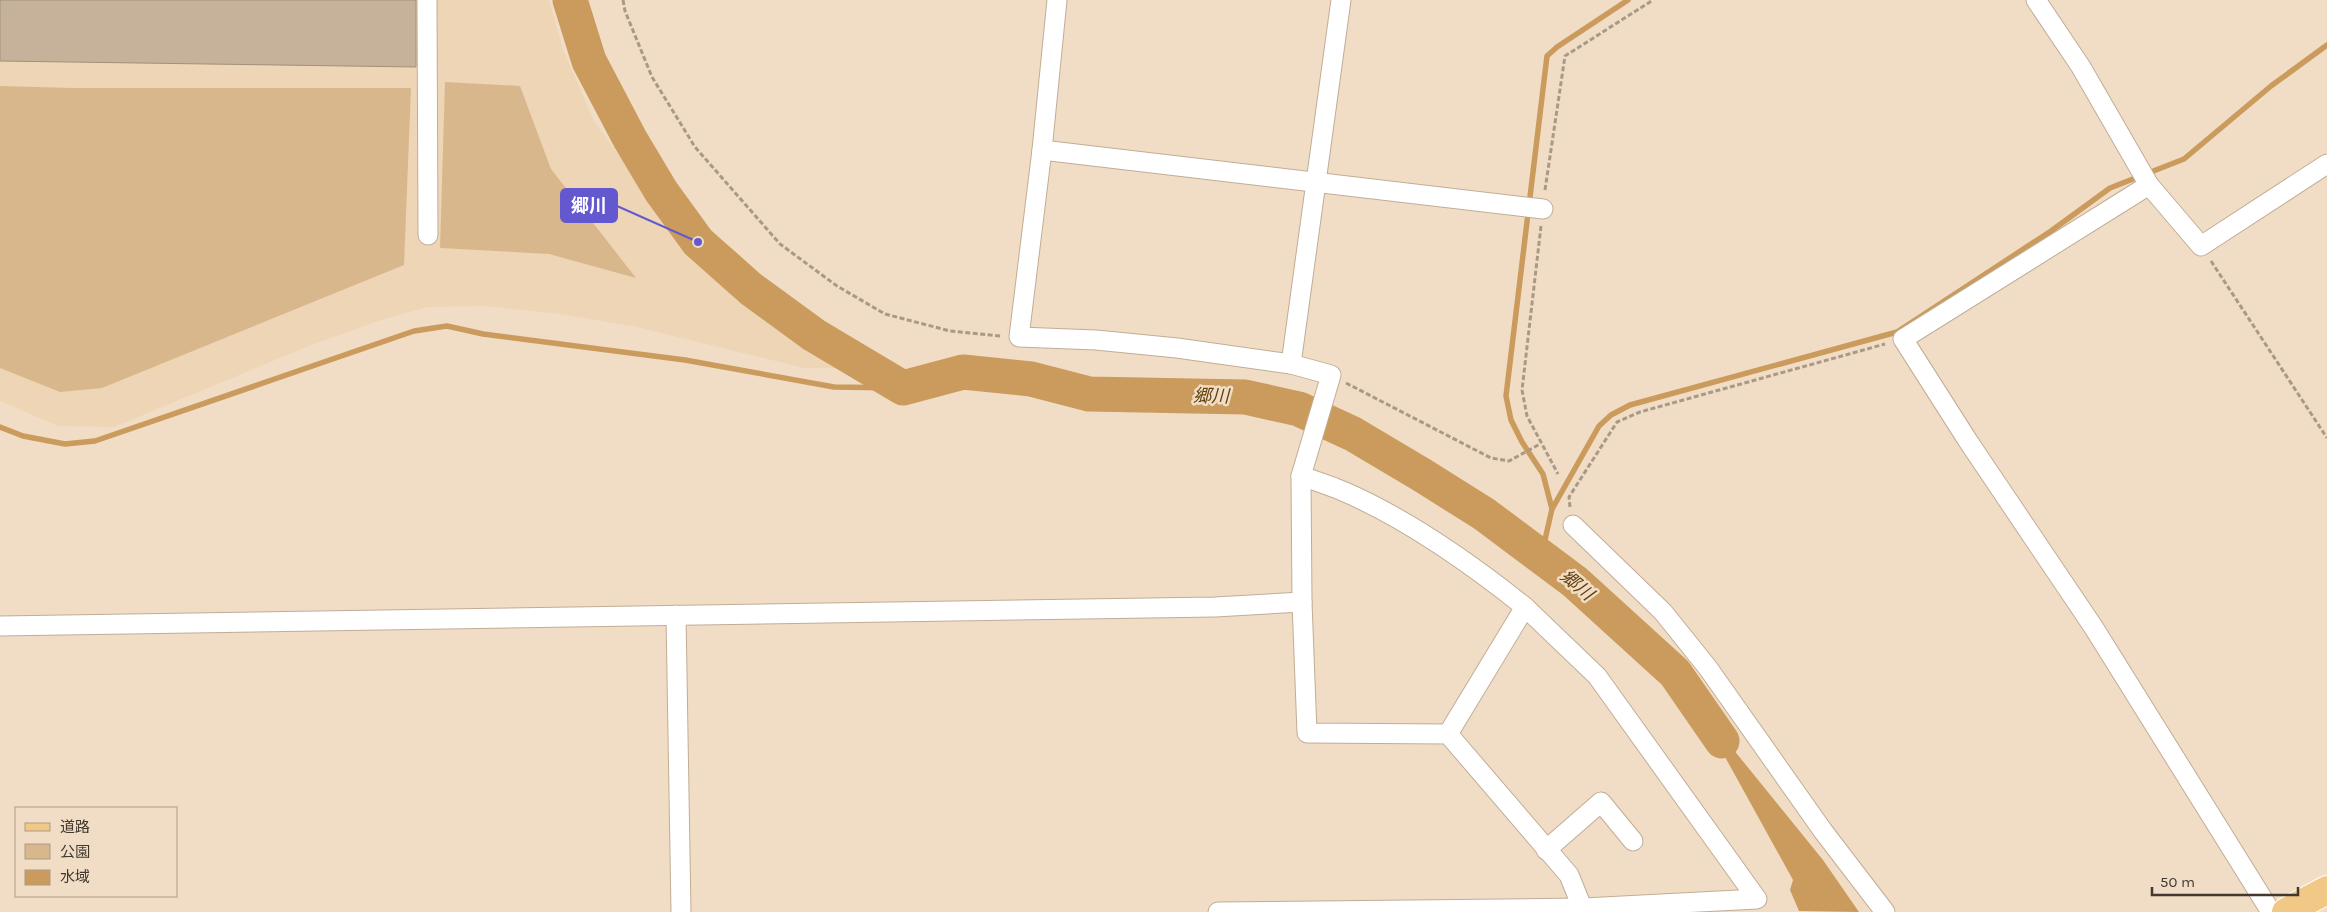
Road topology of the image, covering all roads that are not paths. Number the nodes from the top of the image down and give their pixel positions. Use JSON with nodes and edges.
{"nodes":[{"id":1,"x":427,"y":0,"type":"edge"},
{"id":2,"x":1057,"y":0,"type":"edge"},
{"id":3,"x":1341,"y":0,"type":"edge"},
{"id":4,"x":2036,"y":0,"type":"edge"},
{"id":5,"x":1042,"y":150,"type":"junction"},
{"id":6,"x":2327,"y":164,"type":"edge"},
{"id":7,"x":1314,"y":181,"type":"junction"},
{"id":8,"x":2149,"y":186,"type":"junction"},
{"id":9,"x":1543,"y":209,"type":"dead end"},
{"id":10,"x":428,"y":234,"type":"dead end"},
{"id":11,"x":1291,"y":364,"type":"junction"},
{"id":12,"x":1301,"y":476,"type":"junction"},
{"id":13,"x":1573,"y":525,"type":"road end"},
{"id":14,"x":1302,"y":602,"type":"junction"},
{"id":15,"x":1525,"y":607,"type":"junction"},
{"id":16,"x":676,"y":615,"type":"junction"},
{"id":17,"x":0,"y":626,"type":"edge"},
{"id":18,"x":1448,"y":734,"type":"junction"},
{"id":19,"x":1633,"y":840,"type":"dead end"},
{"id":20,"x":1546,"y":850,"type":"junction"},
{"id":21,"x":2324,"y":897,"type":"edge"},
{"id":22,"x":1762,"y":905,"type":"edge"},
{"id":23,"x":1584,"y":910,"type":"edge"},
{"id":24,"x":681,"y":912,"type":"edge"},
{"id":25,"x":1218,"y":912,"type":"edge"},
{"id":26,"x":1885,"y":912,"type":"edge"},
{"id":27,"x":2271,"y":912,"type":"edge"},
{"id":28,"x":2286,"y":912,"type":"edge"}],
"edges":[{"from":1,"to":10,"type":"street"},
{"from":2,"to":5,"type":"street"},
{"from":3,"to":7,"type":"street"},
{"from":4,"to":8,"type":"street"},
{"from":5,"to":7,"type":"street"},
{"from":5,"to":11,"type":"street"},
{"from":6,"to":8,"type":"street"},
{"from":7,"to":9,"type":"street"},
{"from":7,"to":11,"type":"street"},
{"from":8,"to":27,"type":"street"},
{"from":11,"to":12,"type":"street"},
{"from":12,"to":14,"type":"street"},
{"from":12,"to":15,"type":"street"},
{"from":13,"to":26,"type":"street"},
{"from":14,"to":16,"type":"street"},
{"from":14,"to":18,"type":"street"},
{"from":15,"to":18,"type":"street"},
{"from":15,"to":22,"type":"street"},
{"from":16,"to":17,"type":"street"},
{"from":16,"to":24,"type":"street"},
{"from":18,"to":20,"type":"street"},
{"from":19,"to":20,"type":"street"},
{"from":20,"to":23,"type":"street"},
{"from":21,"to":28,"type":"main road"},
{"from":22,"to":23,"type":"street"},
{"from":23,"to":25,"type":"street"}]}
